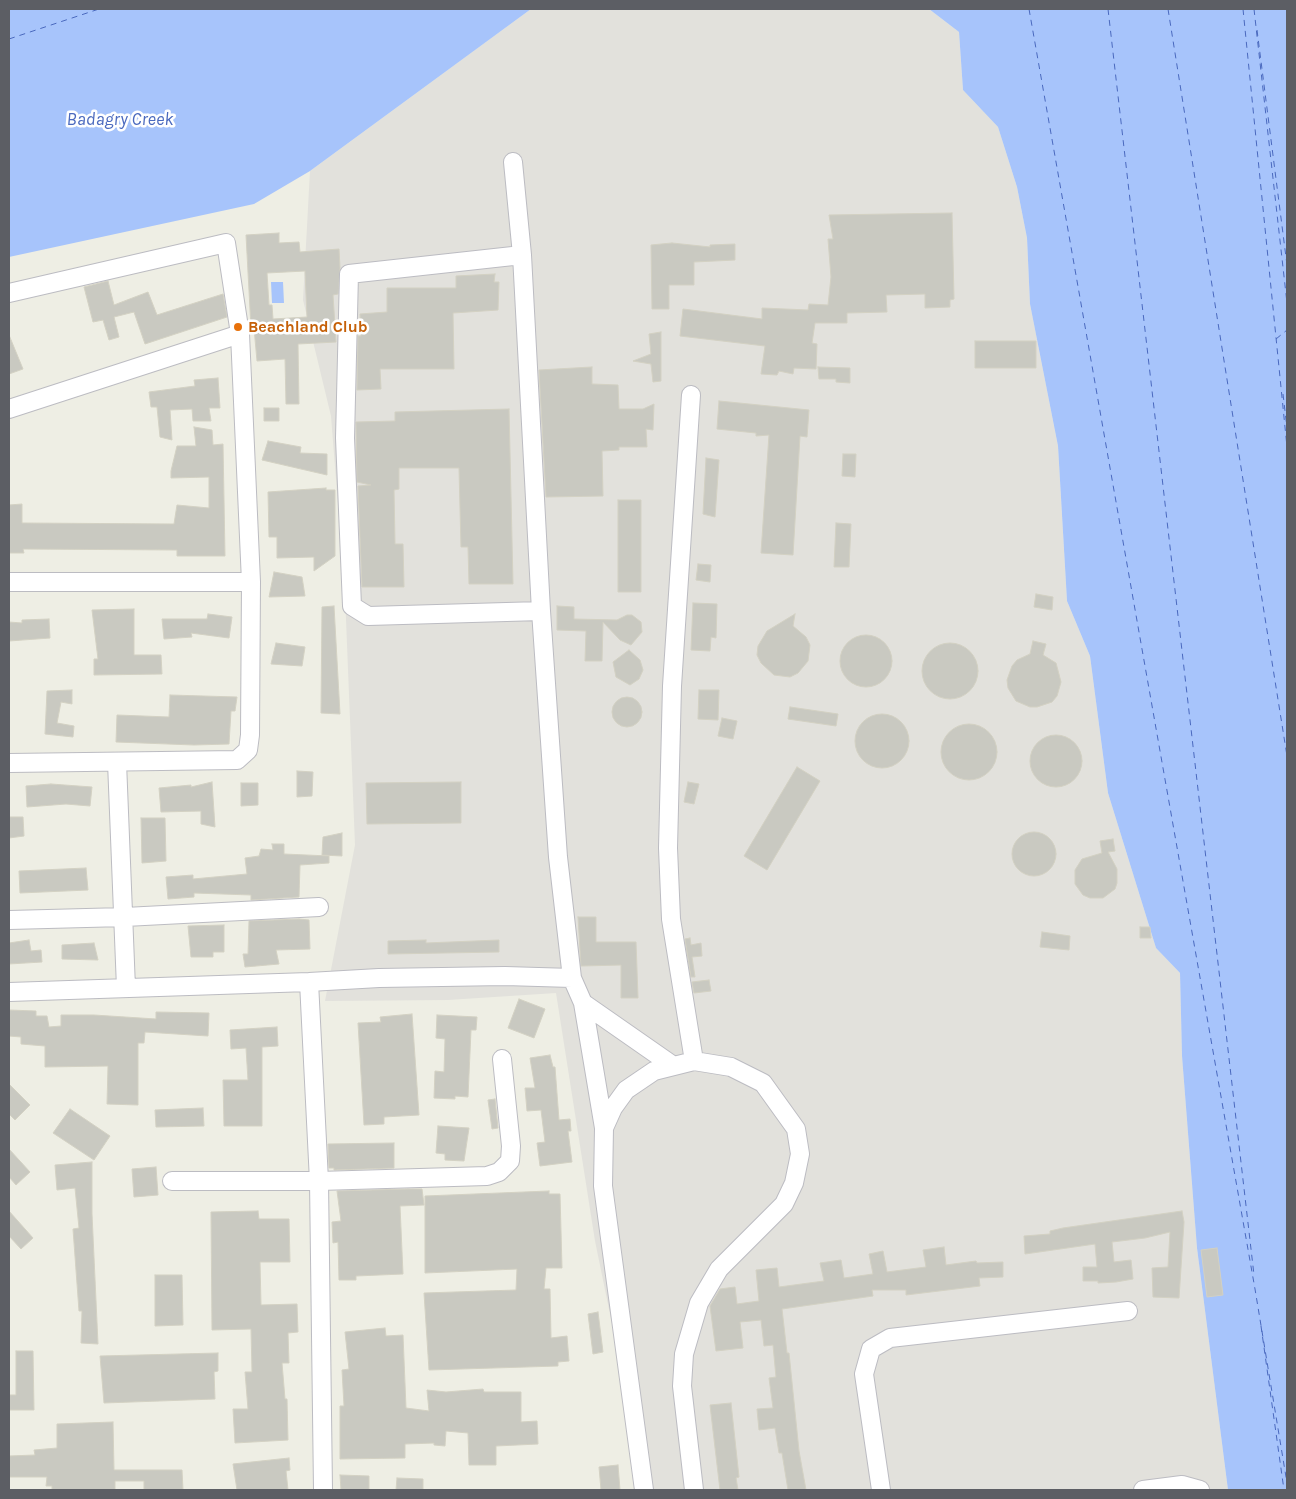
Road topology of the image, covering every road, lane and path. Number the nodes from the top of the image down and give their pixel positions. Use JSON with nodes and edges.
{"nodes":[{"id":1,"x":513,"y":162,"type":"dead end"},
{"id":2,"x":522,"y":255,"type":"junction"},
{"id":3,"x":9,"y":293,"type":"edge"},
{"id":4,"x":240,"y":334,"type":"junction"},
{"id":5,"x":691,"y":395,"type":"dead end"},
{"id":6,"x":9,"y":409,"type":"edge"},
{"id":7,"x":9,"y":582,"type":"edge"},
{"id":8,"x":251,"y":582,"type":"junction"},
{"id":9,"x":541,"y":611,"type":"junction"},
{"id":10,"x":117,"y":762,"type":"junction"},
{"id":11,"x":9,"y":763,"type":"edge"},
{"id":12,"x":319,"y":907,"type":"dead end"},
{"id":13,"x":125,"y":917,"type":"junction"},
{"id":14,"x":9,"y":920,"type":"edge"},
{"id":15,"x":572,"y":978,"type":"junction"},
{"id":16,"x":309,"y":982,"type":"junction"},
{"id":17,"x":126,"y":988,"type":"junction"},
{"id":18,"x":9,"y":992,"type":"edge"},
{"id":19,"x":582,"y":1003,"type":"junction"},
{"id":20,"x":502,"y":1060,"type":"dead end"},
{"id":21,"x":694,"y":1061,"type":"junction"},
{"id":22,"x":672,"y":1065,"type":"junction"},
{"id":23,"x":604,"y":1128,"type":"junction"},
{"id":24,"x":172,"y":1181,"type":"dead end"},
{"id":25,"x":319,"y":1181,"type":"junction"},
{"id":26,"x":1128,"y":1311,"type":"dead end"},
{"id":27,"x":323,"y":1490,"type":"edge"},
{"id":28,"x":644,"y":1490,"type":"edge"},
{"id":29,"x":694,"y":1490,"type":"edge"},
{"id":30,"x":881,"y":1490,"type":"edge"},
{"id":31,"x":1143,"y":1490,"type":"edge"},
{"id":32,"x":1200,"y":1490,"type":"edge"}],
"edges":[{"from":1,"to":2,"type":"street"},
{"from":2,"to":9,"type":"street"},
{"from":2,"to":9,"type":"street"},
{"from":3,"to":4,"type":"street"},
{"from":4,"to":6,"type":"street"},
{"from":4,"to":8,"type":"street"},
{"from":5,"to":21,"type":"street"},
{"from":7,"to":8,"type":"street"},
{"from":8,"to":10,"type":"street"},
{"from":9,"to":15,"type":"street"},
{"from":10,"to":11,"type":"street"},
{"from":10,"to":13,"type":"street"},
{"from":12,"to":13,"type":"street"},
{"from":13,"to":14,"type":"street"},
{"from":13,"to":17,"type":"street"},
{"from":15,"to":16,"type":"street"},
{"from":15,"to":19,"type":"street"},
{"from":16,"to":17,"type":"street"},
{"from":16,"to":25,"type":"street"},
{"from":17,"to":18,"type":"street"},
{"from":19,"to":22,"type":"street"},
{"from":19,"to":23,"type":"street"},
{"from":20,"to":25,"type":"street"},
{"from":21,"to":22,"type":"street"},
{"from":21,"to":29,"type":"street"},
{"from":22,"to":23,"type":"street"},
{"from":23,"to":28,"type":"street"},
{"from":24,"to":25,"type":"street"},
{"from":25,"to":27,"type":"street"},
{"from":26,"to":30,"type":"street"},
{"from":31,"to":32,"type":"street"}]}
